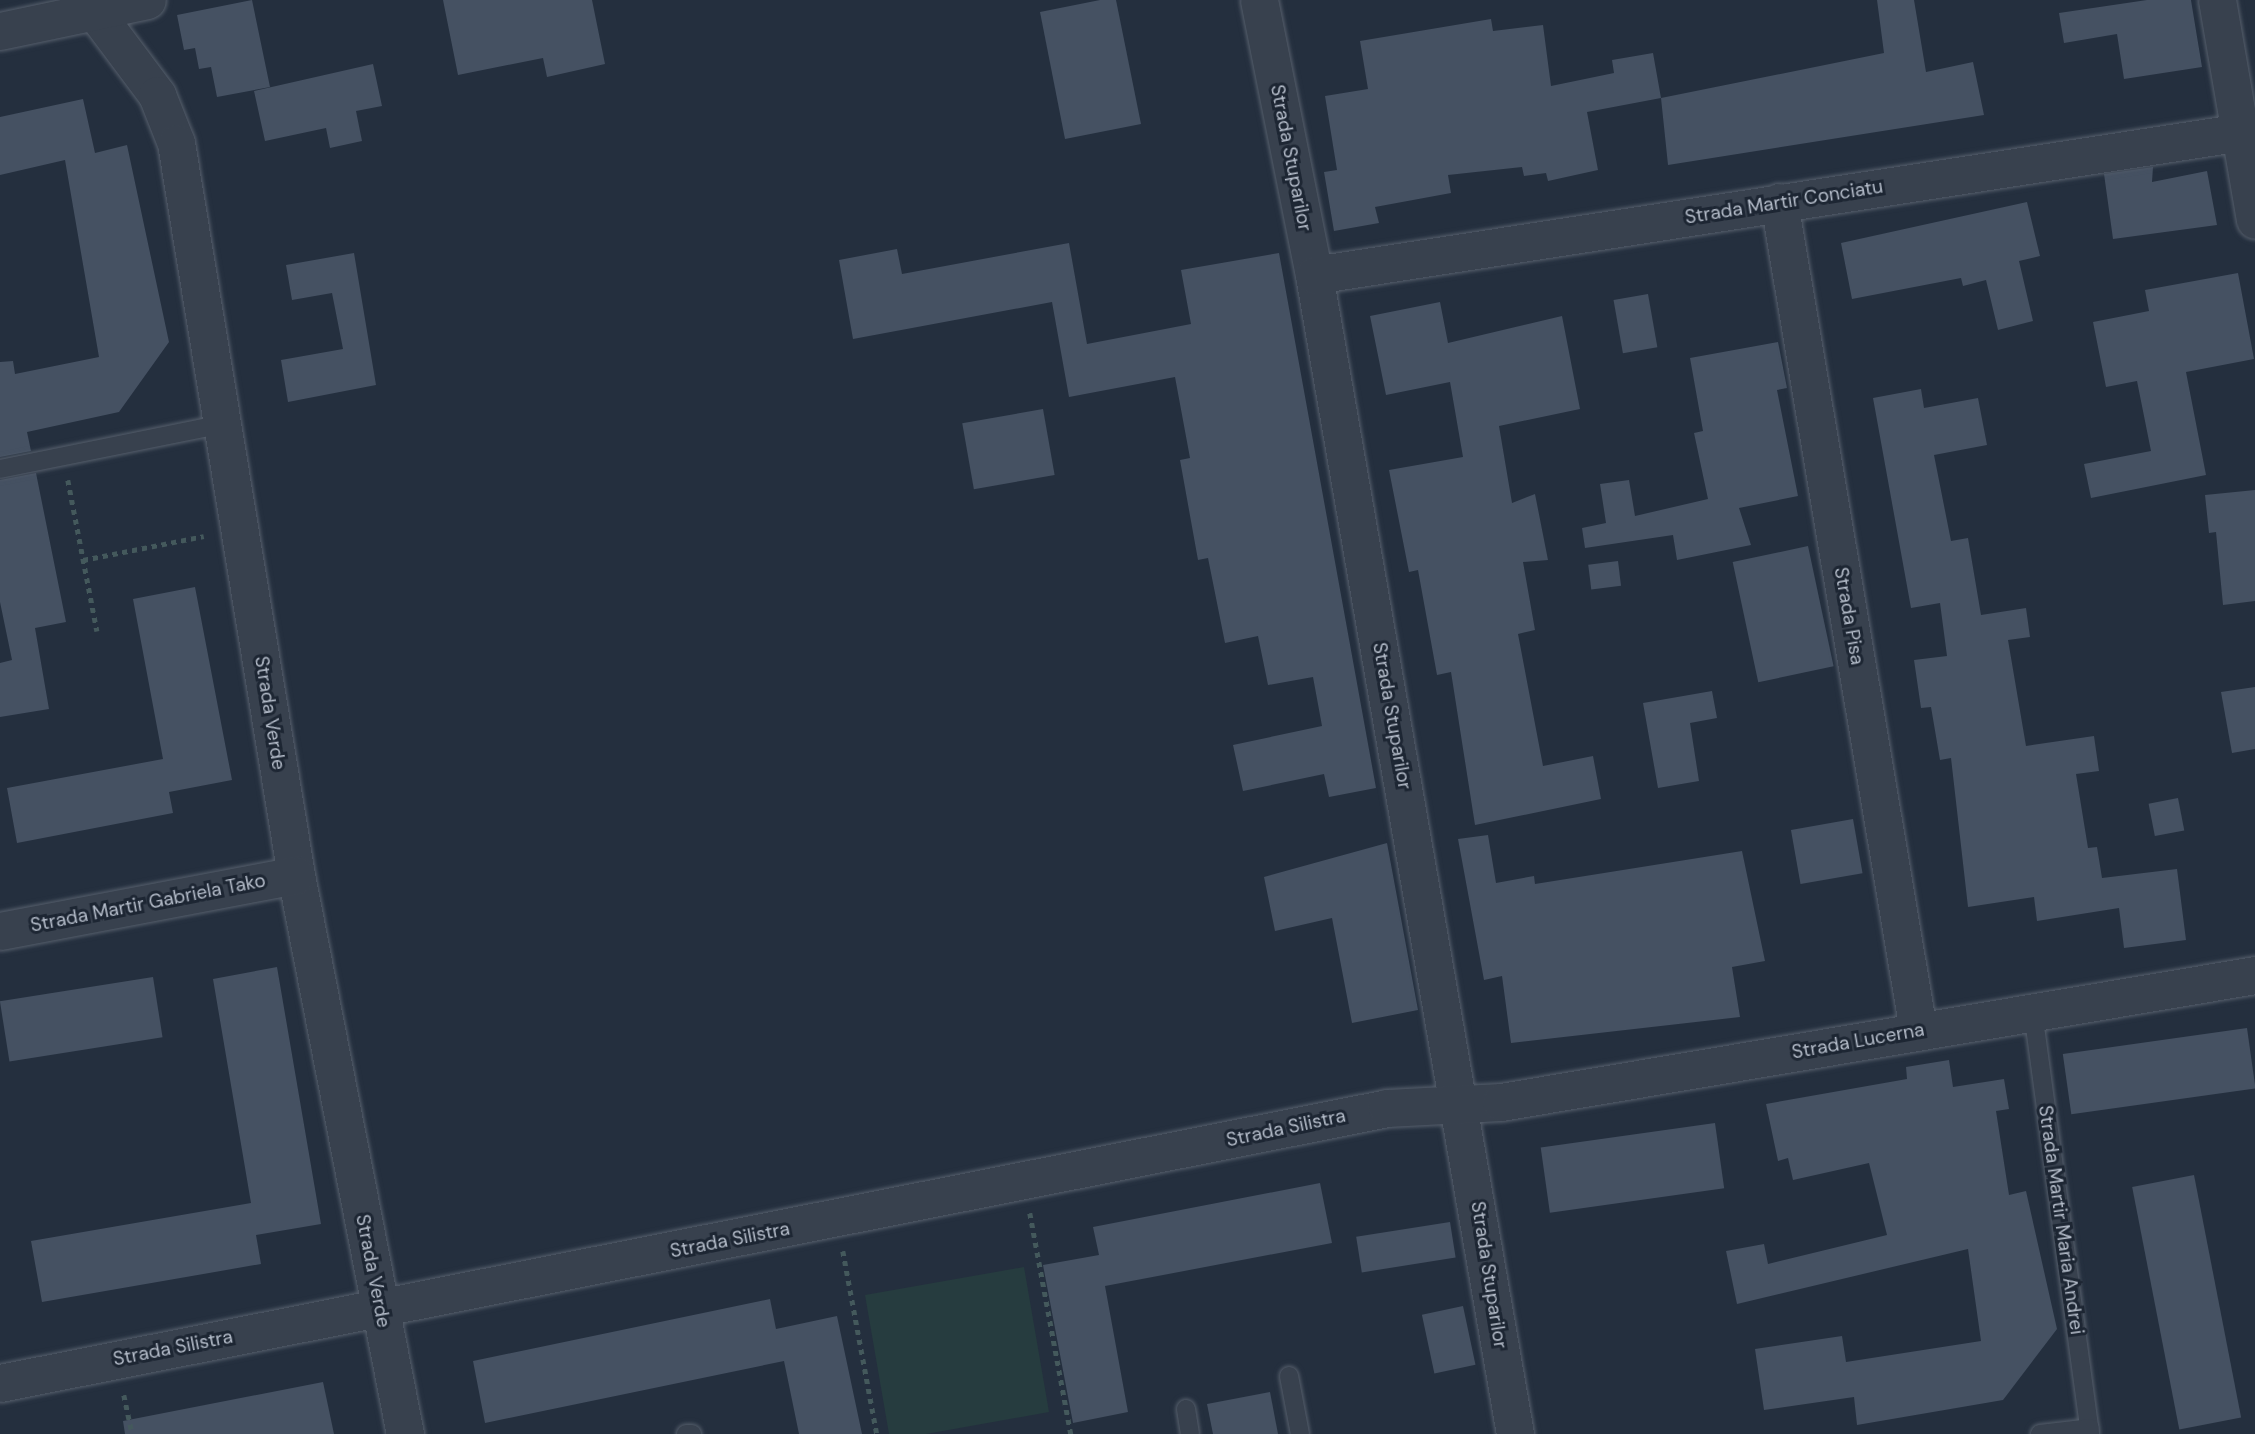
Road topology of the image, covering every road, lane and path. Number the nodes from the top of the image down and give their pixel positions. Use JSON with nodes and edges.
{"nodes":[{"id":1,"x":147,"y":0,"type":"edge"},
{"id":2,"x":1259,"y":0,"type":"edge"},
{"id":3,"x":2217,"y":0,"type":"edge"},
{"id":4,"x":95,"y":12,"type":"junction"},
{"id":5,"x":0,"y":31,"type":"edge"},
{"id":6,"x":2247,"y":132,"type":"edge"},
{"id":7,"x":1779,"y":202,"type":"junction"},
{"id":8,"x":2255,"y":220,"type":"edge"},
{"id":9,"x":1314,"y":275,"type":"junction"},
{"id":10,"x":223,"y":424,"type":"junction"},
{"id":11,"x":63,"y":456,"type":"junction"},
{"id":12,"x":0,"y":469,"type":"edge"},
{"id":13,"x":239,"y":529,"type":"junction"},
{"id":14,"x":83,"y":560,"type":"junction"},
{"id":15,"x":97,"y":631,"type":"dead end"},
{"id":16,"x":296,"y":875,"type":"junction"},
{"id":17,"x":0,"y":931,"type":"edge"},
{"id":18,"x":2255,"y":975,"type":"edge"},
{"id":19,"x":2033,"y":1012,"type":"junction"},
{"id":20,"x":1918,"y":1030,"type":"junction"},
{"id":21,"x":1460,"y":1102,"type":"junction"},
{"id":22,"x":1024,"y":1182,"type":"junction"},
{"id":23,"x":837,"y":1220,"type":"junction"},
{"id":24,"x":380,"y":1308,"type":"junction"},
{"id":25,"x":1289,"y":1376,"type":"dead end"},
{"id":26,"x":0,"y":1383,"type":"edge"},
{"id":27,"x":1185,"y":1409,"type":"dead end"},
{"id":28,"x":2090,"y":1431,"type":"edge"},
{"id":29,"x":405,"y":1434,"type":"edge"},
{"id":30,"x":686,"y":1434,"type":"edge"},
{"id":31,"x":692,"y":1434,"type":"edge"},
{"id":32,"x":877,"y":1434,"type":"edge"},
{"id":33,"x":1071,"y":1434,"type":"edge"},
{"id":34,"x":1190,"y":1434,"type":"edge"},
{"id":35,"x":1300,"y":1434,"type":"edge"},
{"id":36,"x":1515,"y":1434,"type":"edge"},
{"id":37,"x":2040,"y":1434,"type":"edge"}],
"edges":[{"from":1,"to":4,"type":"street"},
{"from":2,"to":9,"type":"street","name":"Strada Stuparilor"},
{"from":3,"to":6,"type":"street"},
{"from":4,"to":5,"type":"street"},
{"from":4,"to":10,"type":"street","name":"Strada Verde"},
{"from":6,"to":7,"type":"street","name":"Strada Martir Conciatu"},
{"from":6,"to":8,"type":"street"},
{"from":7,"to":9,"type":"street","name":"Strada Martir Conciatu"},
{"from":7,"to":20,"type":"street","name":"Strada Pisa"},
{"from":9,"to":21,"type":"street","name":"Strada Stuparilor"},
{"from":10,"to":11,"type":"lane"},
{"from":10,"to":13,"type":"street","name":"Strada Verde"},
{"from":11,"to":12,"type":"lane"},
{"from":11,"to":14,"type":"path"},
{"from":13,"to":14,"type":"path"},
{"from":13,"to":16,"type":"street","name":"Strada Verde"},
{"from":14,"to":15,"type":"path"},
{"from":16,"to":17,"type":"street","name":"Strada Martir Gabriela Tako"},
{"from":16,"to":24,"type":"street","name":"Strada Verde"},
{"from":18,"to":19,"type":"street","name":"Strada Lucerna"},
{"from":19,"to":20,"type":"street","name":"Strada Lucerna"},
{"from":19,"to":28,"type":"lane","name":"Strada Martir Maria Andrei"},
{"from":20,"to":21,"type":"street","name":"Strada Lucerna"},
{"from":21,"to":22,"type":"street","name":"Strada Silistra"},
{"from":21,"to":36,"type":"street","name":"Strada Stuparilor"},
{"from":22,"to":23,"type":"street","name":"Strada Silistra"},
{"from":22,"to":33,"type":"path"},
{"from":23,"to":24,"type":"street","name":"Strada Silistra"},
{"from":23,"to":32,"type":"path"},
{"from":24,"to":26,"type":"street","name":"Strada Silistra"},
{"from":24,"to":29,"type":"street","name":"Strada Verde"},
{"from":25,"to":35,"type":"lane"},
{"from":27,"to":34,"type":"lane"},
{"from":28,"to":37,"type":"lane","name":"Strada Martir Maria Andrei"},
{"from":30,"to":31,"type":"lane"}]}
